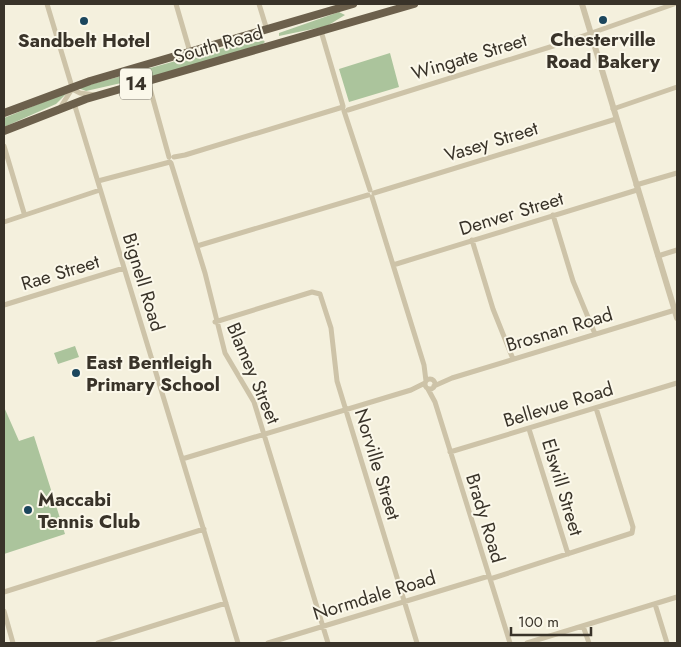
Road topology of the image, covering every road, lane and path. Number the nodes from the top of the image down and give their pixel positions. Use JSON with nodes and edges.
{"nodes":[{"id":1,"x":47,"y":4,"type":"edge"},
{"id":2,"x":176,"y":4,"type":"edge"},
{"id":3,"x":259,"y":4,"type":"edge"},
{"id":4,"x":349,"y":4,"type":"edge"},
{"id":5,"x":414,"y":4,"type":"edge"},
{"id":6,"x":582,"y":4,"type":"edge"},
{"id":7,"x":674,"y":4,"type":"edge"},
{"id":8,"x":353,"y":22,"type":"junction"},
{"id":9,"x":267,"y":30,"type":"junction"},
{"id":10,"x":321,"y":31,"type":"junction"},
{"id":11,"x":590,"y":34,"type":"junction"},
{"id":12,"x":271,"y":46,"type":"junction"},
{"id":13,"x":190,"y":52,"type":"junction"},
{"id":14,"x":148,"y":81,"type":"junction"},
{"id":15,"x":677,"y":87,"type":"edge"},
{"id":16,"x":72,"y":88,"type":"junction"},
{"id":17,"x":98,"y":95,"type":"junction"},
{"id":18,"x":74,"y":103,"type":"junction"},
{"id":19,"x":59,"y":108,"type":"junction"},
{"id":20,"x":345,"y":109,"type":"junction"},
{"id":21,"x":613,"y":110,"type":"junction"},
{"id":22,"x":4,"y":113,"type":"edge"},
{"id":23,"x":616,"y":119,"type":"junction"},
{"id":24,"x":4,"y":132,"type":"edge"},
{"id":25,"x":4,"y":146,"type":"edge"},
{"id":26,"x":172,"y":159,"type":"junction"},
{"id":27,"x":677,"y":173,"type":"edge"},
{"id":28,"x":98,"y":181,"type":"junction"},
{"id":29,"x":637,"y":187,"type":"junction"},
{"id":30,"x":100,"y":190,"type":"junction"},
{"id":31,"x":371,"y":194,"type":"junction"},
{"id":32,"x":24,"y":213,"type":"junction"},
{"id":33,"x":553,"y":215,"type":"junction"},
{"id":34,"x":4,"y":222,"type":"edge"},
{"id":35,"x":472,"y":240,"type":"junction"},
{"id":36,"x":197,"y":246,"type":"junction"},
{"id":37,"x":677,"y":250,"type":"edge"},
{"id":38,"x":658,"y":256,"type":"junction"},
{"id":39,"x":393,"y":265,"type":"junction"},
{"id":40,"x":124,"y":268,"type":"junction"},
{"id":41,"x":4,"y":305,"type":"edge"},
{"id":42,"x":675,"y":310,"type":"junction"},
{"id":43,"x":677,"y":318,"type":"edge"},
{"id":44,"x":215,"y":322,"type":"junction"},
{"id":45,"x":594,"y":334,"type":"junction"},
{"id":46,"x":513,"y":359,"type":"junction"},
{"id":47,"x":430,"y":384,"type":"junction"},
{"id":48,"x":676,"y":384,"type":"edge"},
{"id":49,"x":596,"y":408,"type":"junction"},
{"id":50,"x":346,"y":410,"type":"junction"},
{"id":51,"x":529,"y":428,"type":"junction"},
{"id":52,"x":265,"y":434,"type":"junction"},
{"id":53,"x":450,"y":452,"type":"junction"},
{"id":54,"x":182,"y":459,"type":"junction"},
{"id":55,"x":204,"y":529,"type":"junction"},
{"id":56,"x":568,"y":554,"type":"junction"},
{"id":57,"x":489,"y":577,"type":"junction"},
{"id":58,"x":4,"y":592,"type":"edge"},
{"id":59,"x":677,"y":597,"type":"edge"},
{"id":60,"x":404,"y":602,"type":"junction"},
{"id":61,"x":226,"y":603,"type":"junction"},
{"id":62,"x":655,"y":604,"type":"junction"},
{"id":63,"x":4,"y":611,"type":"edge"},
{"id":64,"x":323,"y":626,"type":"junction"},
{"id":65,"x":583,"y":626,"type":"junction"},
{"id":66,"x":14,"y":643,"type":"edge"},
{"id":67,"x":98,"y":643,"type":"edge"},
{"id":68,"x":238,"y":643,"type":"edge"},
{"id":69,"x":268,"y":643,"type":"edge"},
{"id":70,"x":328,"y":643,"type":"edge"},
{"id":71,"x":417,"y":643,"type":"edge"},
{"id":72,"x":510,"y":643,"type":"edge"},
{"id":73,"x":527,"y":643,"type":"edge"},
{"id":74,"x":589,"y":643,"type":"edge"},
{"id":75,"x":667,"y":643,"type":"edge"}],
"edges":[{"from":1,"to":16,"type":"street"},
{"from":2,"to":13,"type":"street"},
{"from":3,"to":9,"type":"street"},
{"from":4,"to":8,"type":"highway"},
{"from":4,"to":9,"type":"highway","name":"South Road","number":"14"},
{"from":5,"to":8,"type":"highway","name":"South Road","number":"14"},
{"from":6,"to":11,"type":"street"},
{"from":7,"to":11,"type":"street","name":"Wingate Street"},
{"from":8,"to":10,"type":"highway","name":"South Road","number":"14"},
{"from":9,"to":12,"type":"highway"},
{"from":9,"to":13,"type":"highway","name":"South Road","number":"14"},
{"from":10,"to":12,"type":"highway","name":"South Road","number":"14"},
{"from":10,"to":20,"type":"street","name":"Brady Road"},
{"from":11,"to":20,"type":"street","name":"Wingate Street"},
{"from":11,"to":21,"type":"street"},
{"from":12,"to":14,"type":"highway","name":"South Road","number":"14"},
{"from":13,"to":16,"type":"highway","name":"South Road","number":"14"},
{"from":14,"to":17,"type":"highway","name":"South Road","number":"14"},
{"from":14,"to":26,"type":"street","name":"Blamey Street"},
{"from":15,"to":21,"type":"street"},
{"from":16,"to":17,"type":"street"},
{"from":16,"to":19,"type":"street"},
{"from":16,"to":22,"type":"highway","name":"South Road","number":"14"},
{"from":17,"to":18,"type":"highway","name":"South Road","number":"14"},
{"from":18,"to":19,"type":"highway","name":"South Road","number":"14"},
{"from":18,"to":28,"type":"street","name":"Bignell Road"},
{"from":19,"to":24,"type":"highway","name":"South Road","number":"14"},
{"from":20,"to":26,"type":"street","name":"Wingate Street"},
{"from":20,"to":31,"type":"street","name":"Brady Road"},
{"from":21,"to":23,"type":"street"},
{"from":23,"to":29,"type":"street"},
{"from":23,"to":31,"type":"street","name":"Vasey Street"},
{"from":25,"to":32,"type":"street"},
{"from":26,"to":28,"type":"street","name":"Wingate Street"},
{"from":26,"to":36,"type":"street","name":"Blamey Street"},
{"from":27,"to":29,"type":"street","name":"Denver Street"},
{"from":28,"to":30,"type":"street","name":"Bignell Road"},
{"from":29,"to":33,"type":"street","name":"Denver Street"},
{"from":29,"to":38,"type":"street"},
{"from":30,"to":32,"type":"street"},
{"from":30,"to":40,"type":"street","name":"Bignell Road"},
{"from":31,"to":36,"type":"street","name":"Vasey Street"},
{"from":31,"to":39,"type":"street","name":"Brady Road"},
{"from":32,"to":34,"type":"street"},
{"from":33,"to":35,"type":"street","name":"Denver Street"},
{"from":33,"to":45,"type":"street"},
{"from":35,"to":39,"type":"street","name":"Denver Street"},
{"from":35,"to":46,"type":"street"},
{"from":36,"to":44,"type":"street","name":"Blamey Street"},
{"from":37,"to":38,"type":"street"},
{"from":38,"to":42,"type":"street"},
{"from":39,"to":47,"type":"street","name":"Brady Road"},
{"from":40,"to":41,"type":"street","name":"Rae Street"},
{"from":40,"to":54,"type":"street","name":"Bignell Road"},
{"from":42,"to":43,"type":"street"},
{"from":42,"to":45,"type":"street","name":"Brosnan Road"},
{"from":44,"to":50,"type":"street","name":"Norville Street"},
{"from":44,"to":52,"type":"street","name":"Blamey Street"},
{"from":45,"to":46,"type":"street","name":"Brosnan Road"},
{"from":46,"to":47,"type":"street","name":"Brosnan Road"},
{"from":47,"to":50,"type":"street","name":"Brosnan Road"},
{"from":47,"to":53,"type":"street","name":"Brady Road"},
{"from":48,"to":49,"type":"street","name":"Bellevue Road"},
{"from":49,"to":51,"type":"street","name":"Bellevue Road"},
{"from":49,"to":56,"type":"street","name":"Normdale Road"},
{"from":50,"to":52,"type":"street","name":"Brosnan Road"},
{"from":50,"to":60,"type":"street","name":"Norville Street"},
{"from":51,"to":53,"type":"street","name":"Bellevue Road"},
{"from":51,"to":56,"type":"street","name":"Elswill Street"},
{"from":52,"to":54,"type":"street","name":"Brosnan Road"},
{"from":52,"to":64,"type":"street","name":"Blamey Street"},
{"from":53,"to":57,"type":"street","name":"Brady Road"},
{"from":54,"to":55,"type":"street","name":"Bignell Road"},
{"from":55,"to":58,"type":"street"},
{"from":55,"to":61,"type":"street","name":"Bignell Road"},
{"from":56,"to":57,"type":"street","name":"Normdale Road"},
{"from":57,"to":60,"type":"street","name":"Normdale Road"},
{"from":57,"to":72,"type":"street","name":"Brady Road"},
{"from":59,"to":62,"type":"street"},
{"from":60,"to":64,"type":"street","name":"Normdale Road"},
{"from":60,"to":71,"type":"street","name":"Norville Street"},
{"from":61,"to":67,"type":"street"},
{"from":61,"to":68,"type":"street","name":"Bignell Road"},
{"from":62,"to":65,"type":"street"},
{"from":62,"to":75,"type":"street"},
{"from":63,"to":66,"type":"street"},
{"from":64,"to":69,"type":"street","name":"Normdale Road"},
{"from":64,"to":70,"type":"street","name":"Blamey Street"},
{"from":65,"to":73,"type":"street"},
{"from":65,"to":74,"type":"street"}]}
